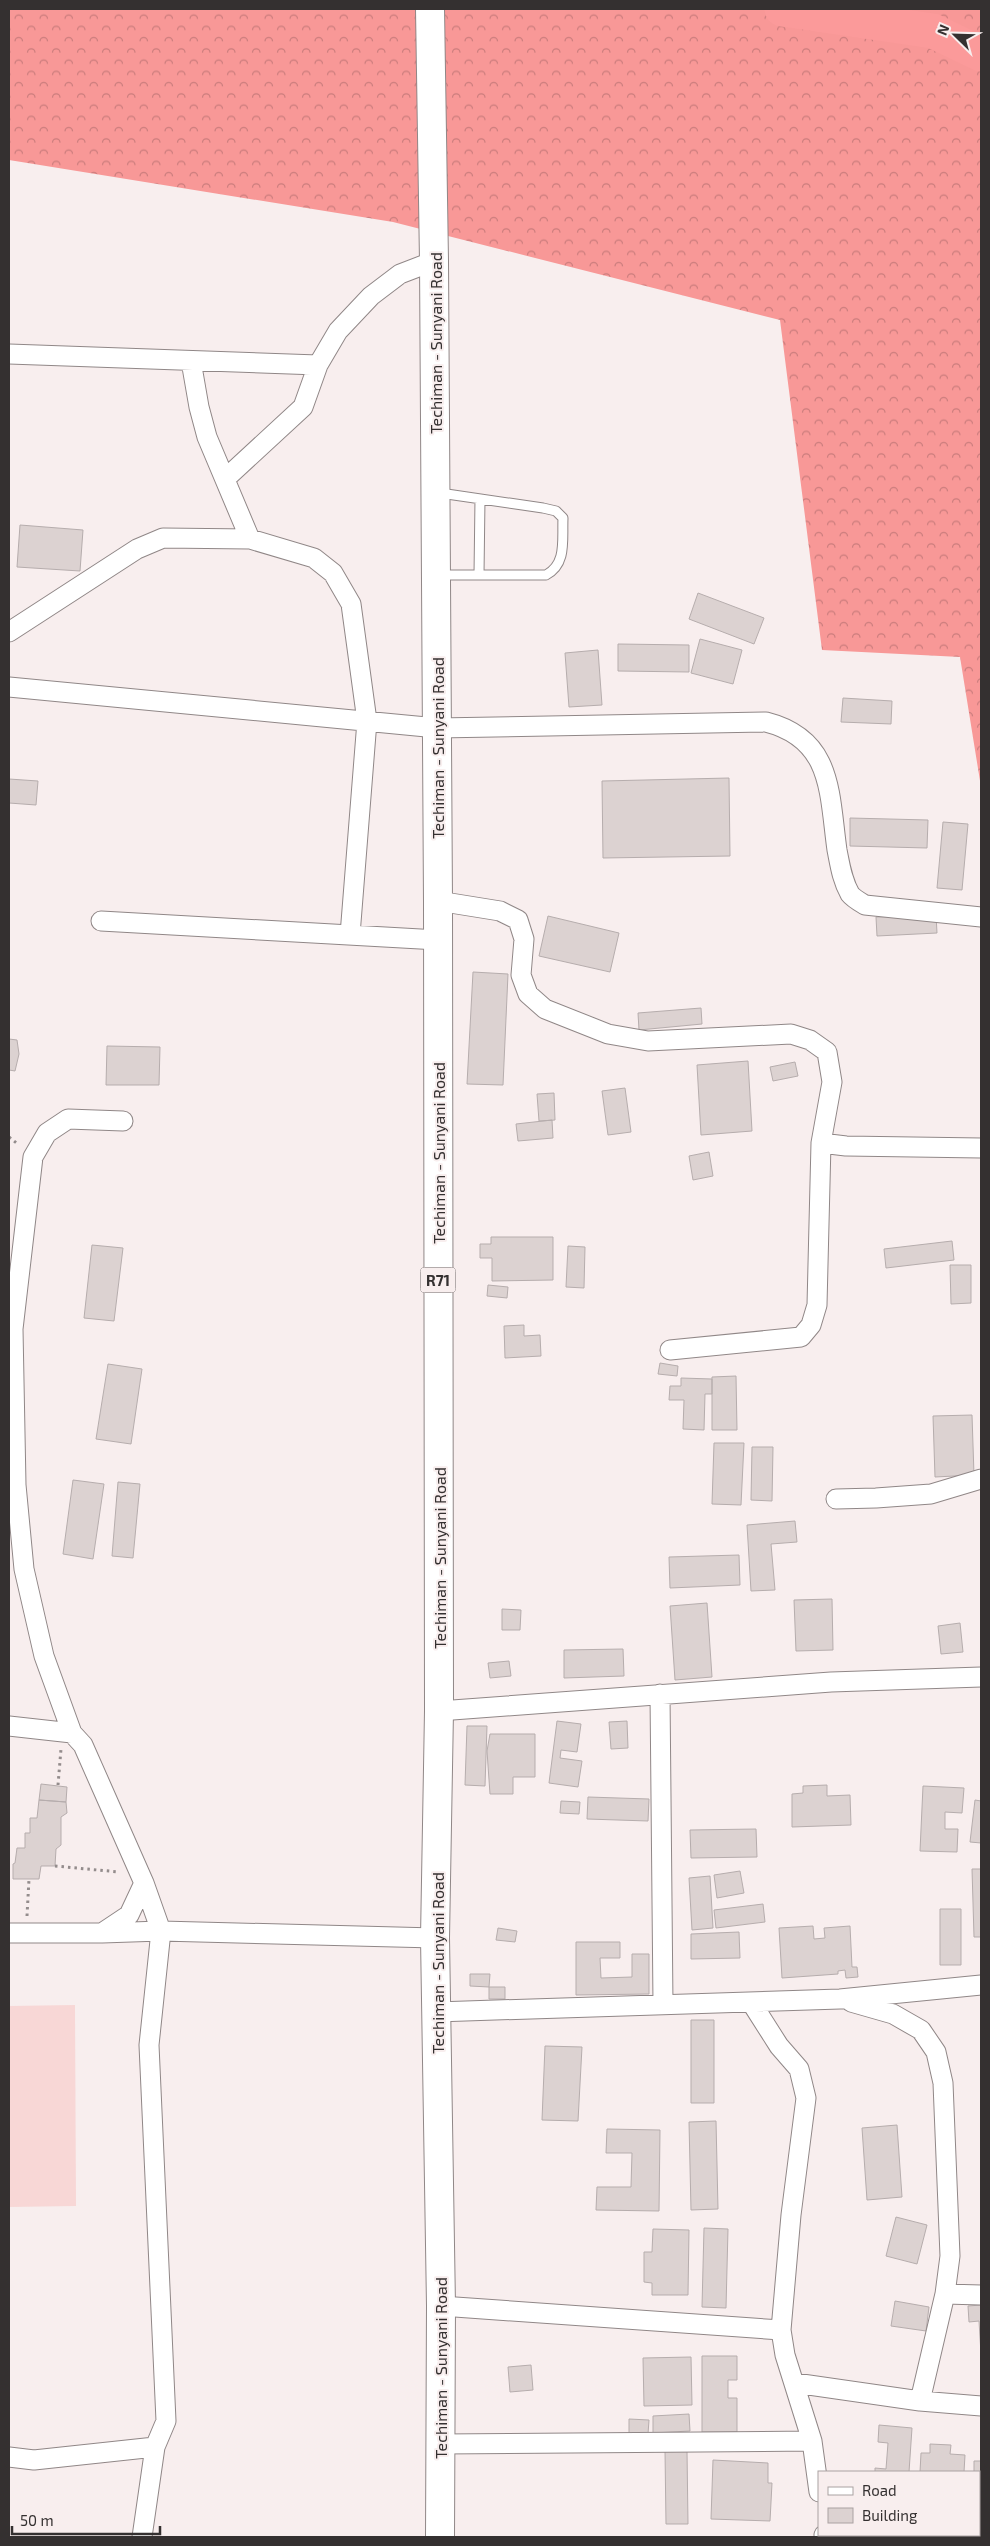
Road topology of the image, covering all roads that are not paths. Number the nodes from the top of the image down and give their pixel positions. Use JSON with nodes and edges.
{"nodes":[{"id":1,"x":431,"y":15,"type":"edge"},
{"id":2,"x":434,"y":261,"type":"junction"},
{"id":3,"x":9,"y":354,"type":"edge"},
{"id":4,"x":191,"y":361,"type":"junction"},
{"id":5,"x":318,"y":366,"type":"junction"},
{"id":6,"x":225,"y":479,"type":"junction"},
{"id":7,"x":436,"y":492,"type":"junction"},
{"id":8,"x":480,"y":498,"type":"junction"},
{"id":9,"x":250,"y":539,"type":"junction"},
{"id":10,"x":436,"y":575,"type":"junction"},
{"id":11,"x":479,"y":575,"type":"junction"},
{"id":12,"x":9,"y":632,"type":"edge"},
{"id":13,"x":9,"y":687,"type":"edge"},
{"id":14,"x":367,"y":721,"type":"junction"},
{"id":15,"x":437,"y":728,"type":"junction"},
{"id":16,"x":438,"y":901,"type":"junction"},
{"id":17,"x":981,"y":917,"type":"edge"},
{"id":18,"x":100,"y":921,"type":"dead end"},
{"id":19,"x":350,"y":935,"type":"junction"},
{"id":20,"x":438,"y":940,"type":"junction"},
{"id":21,"x":123,"y":1121,"type":"dead end"},
{"id":22,"x":821,"y":1143,"type":"junction"},
{"id":23,"x":981,"y":1148,"type":"edge"},
{"id":24,"x":670,"y":1350,"type":"dead end"},
{"id":25,"x":981,"y":1479,"type":"edge"},
{"id":26,"x":836,"y":1499,"type":"dead end"},
{"id":27,"x":981,"y":1676,"type":"edge"},
{"id":28,"x":660,"y":1694,"type":"junction"},
{"id":29,"x":440,"y":1711,"type":"junction"},
{"id":30,"x":9,"y":1726,"type":"edge"},
{"id":31,"x":72,"y":1733,"type":"junction"},
{"id":32,"x":142,"y":1878,"type":"junction"},
{"id":33,"x":160,"y":1931,"type":"junction"},
{"id":34,"x":17,"y":1933,"type":"edge"},
{"id":35,"x":102,"y":1934,"type":"junction"},
{"id":36,"x":435,"y":1938,"type":"junction"},
{"id":37,"x":981,"y":1984,"type":"edge"},
{"id":38,"x":840,"y":1999,"type":"junction"},
{"id":39,"x":750,"y":2002,"type":"junction"},
{"id":40,"x":663,"y":2004,"type":"junction"},
{"id":41,"x":436,"y":2012,"type":"junction"},
{"id":42,"x":945,"y":2294,"type":"junction"},
{"id":43,"x":981,"y":2295,"type":"edge"},
{"id":44,"x":441,"y":2306,"type":"junction"},
{"id":45,"x":781,"y":2330,"type":"junction"},
{"id":46,"x":795,"y":2384,"type":"junction"},
{"id":47,"x":920,"y":2401,"type":"junction"},
{"id":48,"x":981,"y":2406,"type":"edge"},
{"id":49,"x":812,"y":2441,"type":"junction"},
{"id":50,"x":441,"y":2444,"type":"junction"},
{"id":51,"x":156,"y":2447,"type":"junction"},
{"id":52,"x":9,"y":2457,"type":"edge"},
{"id":53,"x":818,"y":2485,"type":"edge"},
{"id":54,"x":142,"y":2537,"type":"edge"},
{"id":55,"x":440,"y":2537,"type":"edge"}],
"edges":[{"from":1,"to":2,"type":"main road","name":"Techiman - Sunyani Road","number":"R71"},
{"from":2,"to":5,"type":"street"},
{"from":2,"to":7,"type":"main road","name":"Techiman - Sunyani Road","number":"R71"},
{"from":3,"to":4,"type":"street"},
{"from":4,"to":5,"type":"street"},
{"from":4,"to":6,"type":"street"},
{"from":5,"to":6,"type":"street"},
{"from":6,"to":9,"type":"street"},
{"from":7,"to":8,"type":"lane"},
{"from":7,"to":10,"type":"main road","name":"Techiman - Sunyani Road","number":"R71"},
{"from":8,"to":11,"type":"lane"},
{"from":8,"to":11,"type":"lane"},
{"from":9,"to":12,"type":"street"},
{"from":9,"to":14,"type":"street"},
{"from":10,"to":11,"type":"lane"},
{"from":10,"to":15,"type":"main road","name":"Techiman - Sunyani Road","number":"R71"},
{"from":13,"to":14,"type":"street"},
{"from":14,"to":15,"type":"street"},
{"from":14,"to":19,"type":"street"},
{"from":15,"to":16,"type":"main road","name":"Techiman - Sunyani Road","number":"R71"},
{"from":15,"to":17,"type":"street"},
{"from":16,"to":20,"type":"main road","name":"Techiman - Sunyani Road","number":"R71"},
{"from":16,"to":22,"type":"street"},
{"from":18,"to":19,"type":"street"},
{"from":19,"to":20,"type":"street"},
{"from":20,"to":29,"type":"main road","name":"Techiman - Sunyani Road","number":"R71"},
{"from":21,"to":31,"type":"street"},
{"from":22,"to":23,"type":"street"},
{"from":22,"to":24,"type":"street"},
{"from":25,"to":26,"type":"street"},
{"from":27,"to":28,"type":"street"},
{"from":28,"to":29,"type":"street"},
{"from":28,"to":40,"type":"street"},
{"from":29,"to":36,"type":"main road","name":"Techiman - Sunyani Road","number":"R71"},
{"from":30,"to":31,"type":"street"},
{"from":31,"to":32,"type":"street"},
{"from":32,"to":33,"type":"street"},
{"from":32,"to":35,"type":"street"},
{"from":33,"to":35,"type":"street"},
{"from":33,"to":36,"type":"street"},
{"from":33,"to":51,"type":"street"},
{"from":34,"to":35,"type":"street"},
{"from":36,"to":41,"type":"main road","name":"Techiman - Sunyani Road","number":"R71"},
{"from":37,"to":38,"type":"street"},
{"from":38,"to":39,"type":"street"},
{"from":38,"to":42,"type":"street"},
{"from":39,"to":40,"type":"street"},
{"from":39,"to":45,"type":"street"},
{"from":40,"to":41,"type":"street"},
{"from":41,"to":44,"type":"main road","name":"Techiman - Sunyani Road","number":"R71"},
{"from":42,"to":43,"type":"street"},
{"from":42,"to":47,"type":"street"},
{"from":44,"to":45,"type":"street"},
{"from":44,"to":50,"type":"main road","name":"Techiman - Sunyani Road","number":"R71"},
{"from":45,"to":46,"type":"street"},
{"from":46,"to":47,"type":"street"},
{"from":46,"to":49,"type":"street"},
{"from":47,"to":48,"type":"street"},
{"from":49,"to":50,"type":"street"},
{"from":49,"to":53,"type":"street"},
{"from":50,"to":55,"type":"main road","name":"Techiman - Sunyani Road","number":"R71"},
{"from":51,"to":52,"type":"street"},
{"from":51,"to":54,"type":"street"}]}
